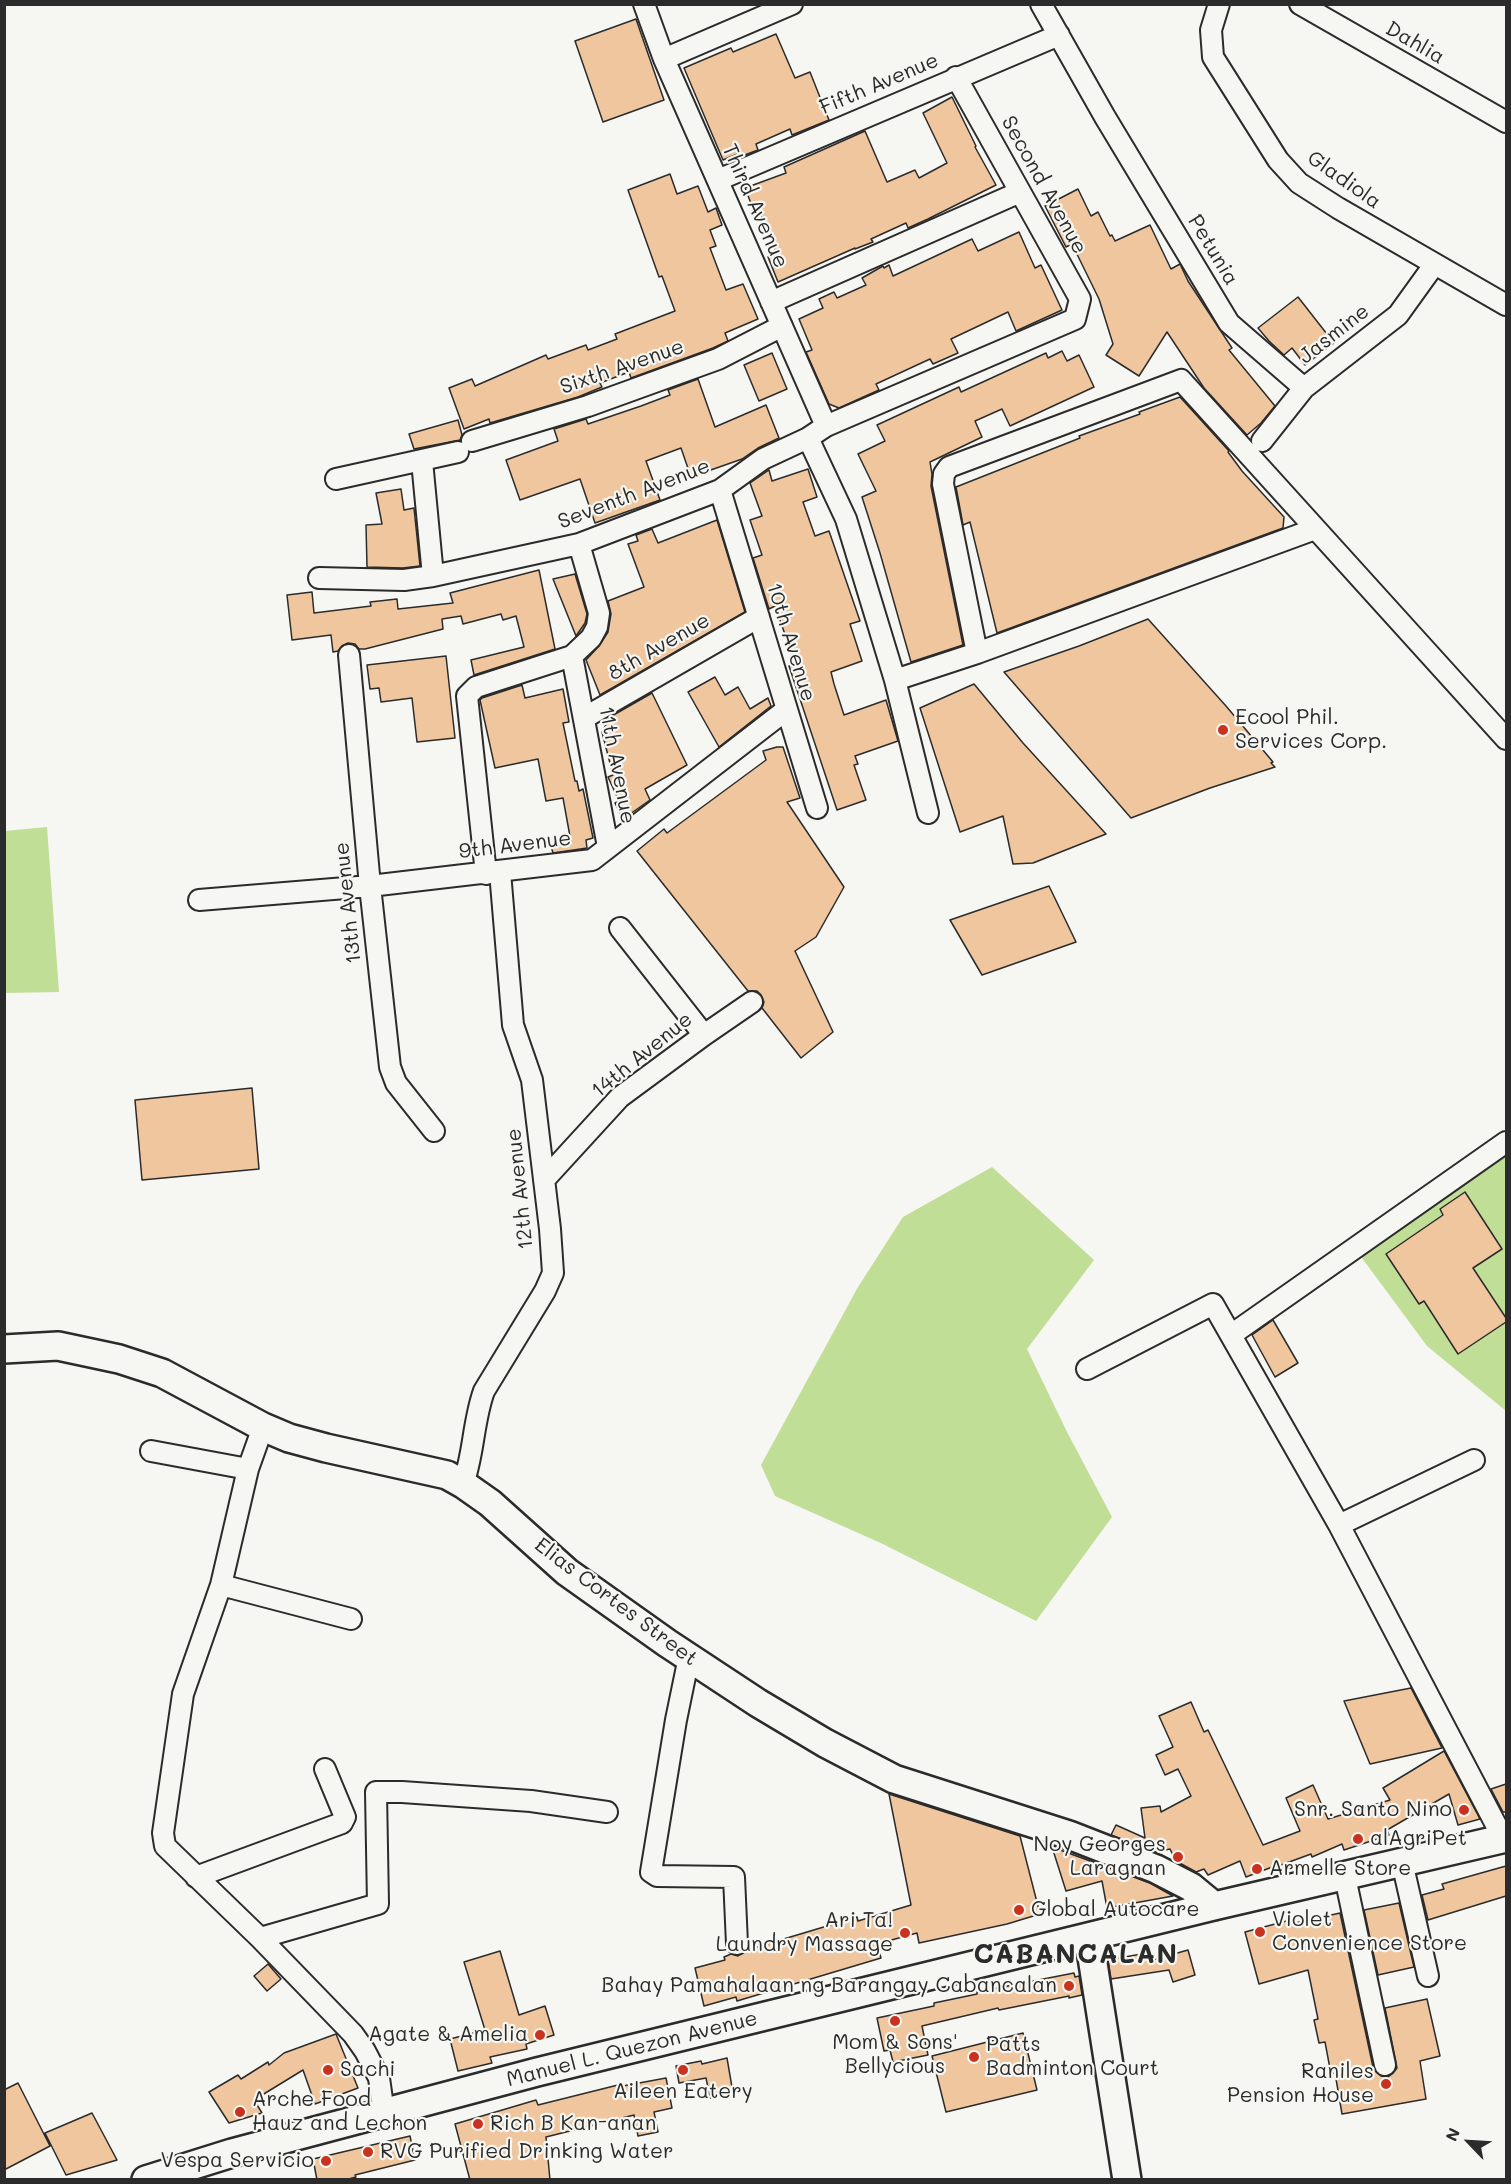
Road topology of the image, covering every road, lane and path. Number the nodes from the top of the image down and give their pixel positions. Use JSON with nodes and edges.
{"nodes":[{"id":1,"x":644,"y":4,"type":"edge"},
{"id":2,"x":792,"y":4,"type":"edge"},
{"id":3,"x":1041,"y":4,"type":"edge"},
{"id":4,"x":1219,"y":4,"type":"edge"},
{"id":5,"x":1300,"y":4,"type":"edge"},
{"id":6,"x":1059,"y":35,"type":"junction"},
{"id":7,"x":664,"y":59,"type":"junction"},
{"id":8,"x":956,"y":77,"type":"junction"},
{"id":9,"x":1506,"y":122,"type":"edge"},
{"id":10,"x":718,"y":180,"type":"junction"},
{"id":11,"x":1020,"y":192,"type":"junction"},
{"id":12,"x":1434,"y":265,"type":"junction"},
{"id":13,"x":771,"y":302,"type":"junction"},
{"id":14,"x":1506,"y":305,"type":"edge"},
{"id":15,"x":1075,"y":319,"type":"joint"},
{"id":16,"x":782,"y":326,"type":"junction"},
{"id":17,"x":1304,"y":388,"type":"junction"},
{"id":18,"x":826,"y":426,"type":"junction"},
{"id":19,"x":808,"y":438,"type":"junction"},
{"id":20,"x":1262,"y":441,"type":"dead end"},
{"id":21,"x":422,"y":461,"type":"junction"},
{"id":22,"x":336,"y":479,"type":"dead end"},
{"id":23,"x":720,"y":490,"type":"junction"},
{"id":24,"x":1315,"y":529,"type":"junction"},
{"id":25,"x":579,"y":544,"type":"junction"},
{"id":26,"x":434,"y":576,"type":"junction"},
{"id":27,"x":319,"y":578,"type":"dead end"},
{"id":28,"x":759,"y":617,"type":"junction"},
{"id":29,"x":977,"y":653,"type":"junction"},
{"id":30,"x":349,"y":656,"type":"dead end"},
{"id":31,"x":572,"y":656,"type":"junction"},
{"id":32,"x":895,"y":680,"type":"junction"},
{"id":33,"x":786,"y":710,"type":"junction"},
{"id":34,"x":584,"y":718,"type":"junction"},
{"id":35,"x":1506,"y":739,"type":"edge"},
{"id":36,"x":817,"y":808,"type":"dead end"},
{"id":37,"x":928,"y":813,"type":"dead end"},
{"id":38,"x":608,"y":847,"type":"junction"},
{"id":39,"x":493,"y":873,"type":"junction"},
{"id":40,"x":370,"y":886,"type":"junction"},
{"id":41,"x":199,"y":900,"type":"dead end"},
{"id":42,"x":620,"y":928,"type":"dead end"},
{"id":43,"x":752,"y":1002,"type":"dead end"},
{"id":44,"x":704,"y":1035,"type":"junction"},
{"id":45,"x":434,"y":1131,"type":"dead end"},
{"id":46,"x":1506,"y":1142,"type":"edge"},
{"id":47,"x":544,"y":1180,"type":"junction"},
{"id":48,"x":1231,"y":1335,"type":"junction"},
{"id":49,"x":4,"y":1349,"type":"edge"},
{"id":50,"x":1087,"y":1369,"type":"dead end"},
{"id":51,"x":263,"y":1427,"type":"junction"},
{"id":52,"x":151,"y":1451,"type":"dead end"},
{"id":53,"x":1474,"y":1460,"type":"dead end"},
{"id":54,"x":248,"y":1469,"type":"junction"},
{"id":55,"x":464,"y":1484,"type":"junction"},
{"id":56,"x":1340,"y":1525,"type":"junction"},
{"id":57,"x":220,"y":1585,"type":"junction"},
{"id":58,"x":351,"y":1619,"type":"dead end"},
{"id":59,"x":689,"y":1657,"type":"junction"},
{"id":60,"x":325,"y":1769,"type":"dead end"},
{"id":61,"x":607,"y":1812,"type":"dead end"},
{"id":62,"x":1505,"y":1838,"type":"edge"},
{"id":63,"x":1402,"y":1862,"type":"junction"},
{"id":64,"x":196,"y":1877,"type":"junction"},
{"id":65,"x":1345,"y":1877,"type":"junction"},
{"id":66,"x":1214,"y":1906,"type":"junction"},
{"id":67,"x":260,"y":1938,"type":"junction"},
{"id":68,"x":1089,"y":1938,"type":"junction"},
{"id":69,"x":737,"y":1944,"type":"dead end"},
{"id":70,"x":1428,"y":1976,"type":"dead end"},
{"id":71,"x":1385,"y":2065,"type":"dead end"},
{"id":72,"x":384,"y":2114,"type":"junction"},
{"id":73,"x":146,"y":2180,"type":"edge"},
{"id":74,"x":1127,"y":2180,"type":"edge"}],
"edges":[{"from":1,"to":7,"type":"street","name":"Third Avenue"},
{"from":2,"to":7,"type":"street"},
{"from":3,"to":6,"type":"street","name":"Petunia"},
{"from":4,"to":12,"type":"street","name":"Gladiola"},
{"from":5,"to":9,"type":"street","name":"Dahlia"},
{"from":6,"to":8,"type":"street","name":"Fifth Avenue"},
{"from":6,"to":17,"type":"street","name":"Petunia"},
{"from":7,"to":10,"type":"street","name":"Third Avenue"},
{"from":8,"to":10,"type":"street","name":"Fifth Avenue"},
{"from":8,"to":11,"type":"street","name":"Second Avenue"},
{"from":10,"to":13,"type":"street","name":"Third Avenue"},
{"from":11,"to":13,"type":"street"},
{"from":11,"to":15,"type":"street","name":"Second Avenue"},
{"from":12,"to":14,"type":"street","name":"Gladiola"},
{"from":12,"to":17,"type":"street","name":"Jasmine"},
{"from":13,"to":16,"type":"street","name":"Third Avenue"},
{"from":15,"to":18,"type":"street","name":"Seventh Avenue"},
{"from":16,"to":18,"type":"street","name":"Third Avenue"},
{"from":16,"to":21,"type":"street","name":"Sixth Avenue"},
{"from":17,"to":20,"type":"street","name":"Jasmine"},
{"from":18,"to":19,"type":"street","name":"Seventh Avenue"},
{"from":19,"to":23,"type":"street","name":"Seventh Avenue"},
{"from":19,"to":32,"type":"street"},
{"from":21,"to":22,"type":"street","name":"Sixth Avenue"},
{"from":21,"to":26,"type":"street"},
{"from":23,"to":25,"type":"street","name":"Seventh Avenue"},
{"from":23,"to":28,"type":"street","name":"10th Avenue"},
{"from":24,"to":29,"type":"street"},
{"from":24,"to":29,"type":"street"},
{"from":24,"to":35,"type":"street"},
{"from":25,"to":26,"type":"street","name":"Seventh Avenue"},
{"from":25,"to":31,"type":"street","name":"12th Avenue"},
{"from":26,"to":27,"type":"street","name":"Seventh Avenue"},
{"from":28,"to":33,"type":"street","name":"10th Avenue"},
{"from":28,"to":34,"type":"street","name":"8th Avenue"},
{"from":29,"to":32,"type":"street"},
{"from":30,"to":40,"type":"street","name":"13th Avenue"},
{"from":31,"to":34,"type":"street","name":"11th Avenue"},
{"from":31,"to":39,"type":"street","name":"12th Avenue"},
{"from":32,"to":37,"type":"street"},
{"from":33,"to":36,"type":"street","name":"10th Avenue"},
{"from":33,"to":38,"type":"street","name":"9th Avenue"},
{"from":34,"to":38,"type":"street","name":"11th Avenue"},
{"from":38,"to":39,"type":"street","name":"9th Avenue"},
{"from":39,"to":40,"type":"street","name":"9th Avenue"},
{"from":39,"to":47,"type":"street","name":"12th Avenue"},
{"from":40,"to":41,"type":"street","name":"9th Avenue"},
{"from":40,"to":45,"type":"street","name":"13th Avenue"},
{"from":42,"to":44,"type":"street"},
{"from":43,"to":44,"type":"street","name":"14th Avenue"},
{"from":44,"to":47,"type":"street","name":"14th Avenue"},
{"from":46,"to":48,"type":"street"},
{"from":47,"to":55,"type":"street","name":"12th Avenue"},
{"from":48,"to":50,"type":"street"},
{"from":48,"to":56,"type":"street"},
{"from":49,"to":51,"type":"street","name":"Elias Cortes Street"},
{"from":51,"to":54,"type":"street"},
{"from":51,"to":55,"type":"street","name":"Elias Cortes Street"},
{"from":52,"to":54,"type":"street"},
{"from":53,"to":56,"type":"street"},
{"from":54,"to":57,"type":"street"},
{"from":55,"to":59,"type":"street","name":"Elias Cortes Street"},
{"from":56,"to":62,"type":"street"},
{"from":57,"to":58,"type":"street"},
{"from":57,"to":64,"type":"street"},
{"from":59,"to":66,"type":"street","name":"Elias Cortes Street"},
{"from":59,"to":69,"type":"street"},
{"from":60,"to":64,"type":"street"},
{"from":61,"to":67,"type":"street"},
{"from":62,"to":63,"type":"street","name":"Manuel L. Quezon Avenue"},
{"from":63,"to":65,"type":"street","name":"Manuel L. Quezon Avenue"},
{"from":63,"to":70,"type":"street"},
{"from":64,"to":67,"type":"street"},
{"from":65,"to":66,"type":"street","name":"Manuel L. Quezon Avenue"},
{"from":65,"to":71,"type":"street"},
{"from":66,"to":68,"type":"street","name":"Manuel L. Quezon Avenue"},
{"from":67,"to":72,"type":"street"},
{"from":68,"to":72,"type":"street","name":"Manuel L. Quezon Avenue"},
{"from":68,"to":74,"type":"street"},
{"from":72,"to":73,"type":"street","name":"Manuel L. Quezon Avenue"}]}
